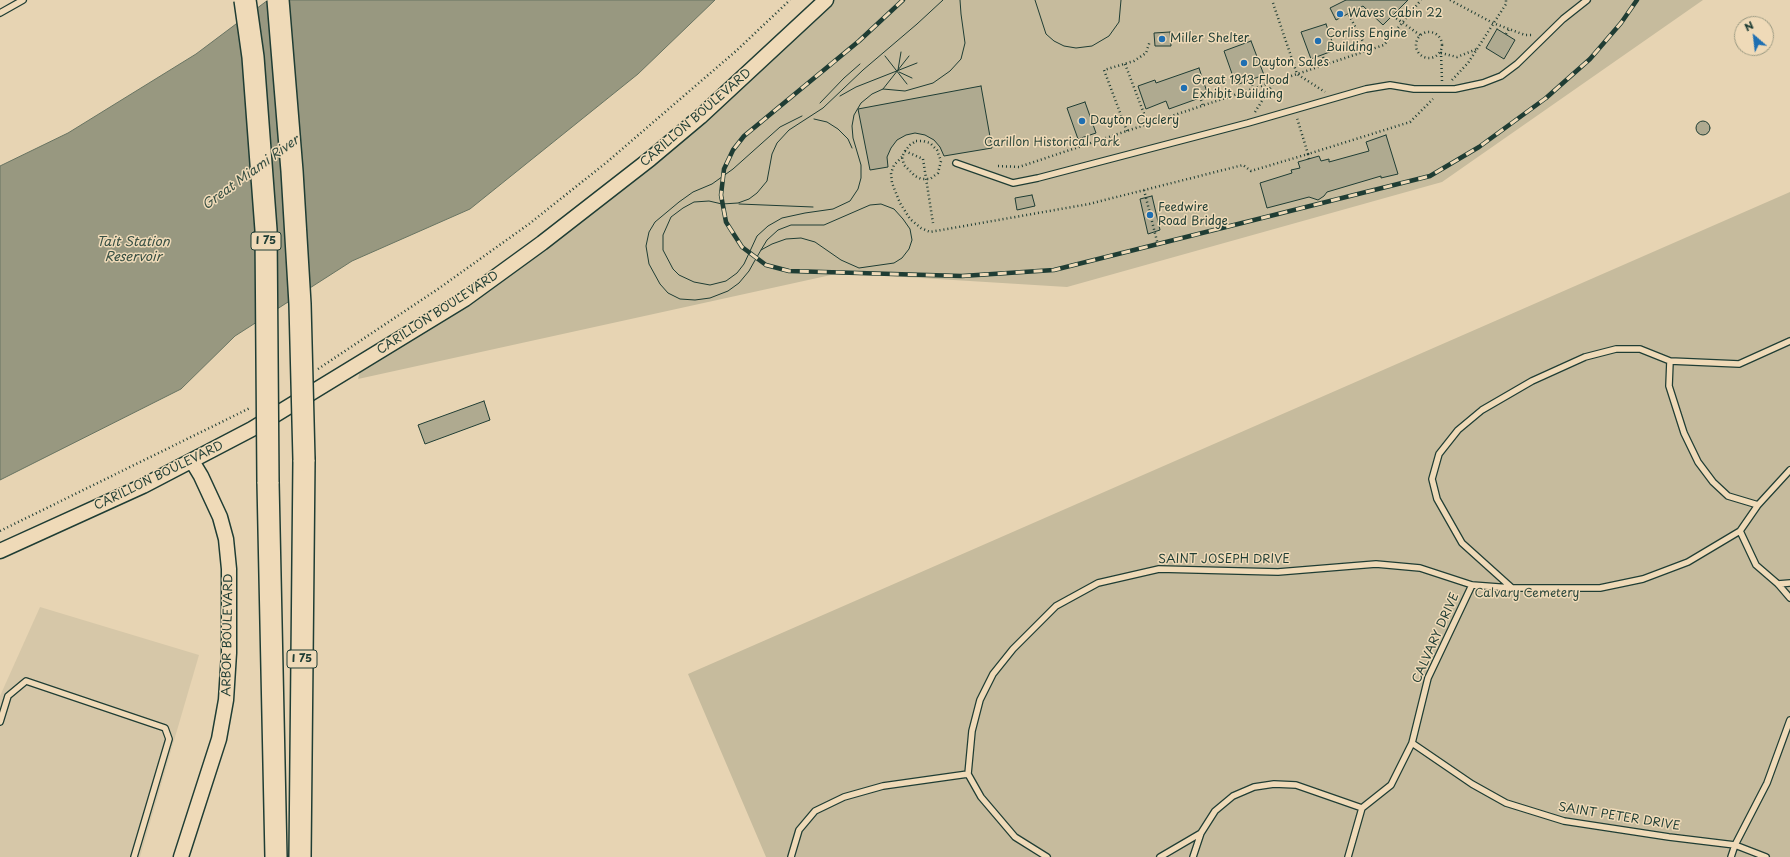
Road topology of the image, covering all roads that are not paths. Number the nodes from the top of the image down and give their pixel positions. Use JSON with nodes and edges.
{"nodes":[{"id":1,"x":23,"y":0,"type":"edge"},
{"id":2,"x":245,"y":0,"type":"edge"},
{"id":3,"x":278,"y":0,"type":"edge"},
{"id":4,"x":826,"y":0,"type":"edge"},
{"id":5,"x":1587,"y":0,"type":"edge"},
{"id":6,"x":0,"y":13,"type":"edge"},
{"id":7,"x":956,"y":164,"type":"road end"},
{"id":8,"x":1790,"y":341,"type":"edge"},
{"id":9,"x":1670,"y":361,"type":"junction"},
{"id":10,"x":192,"y":461,"type":"junction"},
{"id":11,"x":1790,"y":470,"type":"edge"},
{"id":12,"x":1758,"y":505,"type":"junction"},
{"id":13,"x":1740,"y":531,"type":"junction"},
{"id":14,"x":0,"y":551,"type":"edge"},
{"id":15,"x":1790,"y":583,"type":"edge"},
{"id":16,"x":1778,"y":584,"type":"junction"},
{"id":17,"x":1472,"y":585,"type":"junction"},
{"id":18,"x":1512,"y":588,"type":"junction"},
{"id":19,"x":1790,"y":598,"type":"edge"},
{"id":20,"x":1790,"y":720,"type":"edge"},
{"id":21,"x":0,"y":722,"type":"edge"},
{"id":22,"x":1412,"y":743,"type":"junction"},
{"id":23,"x":968,"y":774,"type":"junction"},
{"id":24,"x":1362,"y":808,"type":"junction"},
{"id":25,"x":1201,"y":833,"type":"junction"},
{"id":26,"x":1735,"y":845,"type":"junction"},
{"id":27,"x":134,"y":857,"type":"edge"},
{"id":28,"x":182,"y":857,"type":"edge"},
{"id":29,"x":276,"y":857,"type":"edge"},
{"id":30,"x":300,"y":857,"type":"edge"},
{"id":31,"x":791,"y":857,"type":"edge"},
{"id":32,"x":1047,"y":857,"type":"edge"},
{"id":33,"x":1160,"y":857,"type":"edge"},
{"id":34,"x":1193,"y":857,"type":"edge"},
{"id":35,"x":1348,"y":857,"type":"edge"},
{"id":36,"x":1731,"y":857,"type":"edge"},
{"id":37,"x":1766,"y":857,"type":"edge"}],
"edges":[{"from":1,"to":6,"type":"lane"},
{"from":2,"to":29,"type":"highway","number":"I 75","bridge":true},
{"from":3,"to":30,"type":"highway","number":"I 75","bridge":true},
{"from":4,"to":10,"type":"street","name":"CARILLON BOULEVARD"},
{"from":5,"to":7,"type":"lane"},
{"from":8,"to":9,"type":"lane"},
{"from":9,"to":12,"type":"lane"},
{"from":9,"to":18,"type":"lane"},
{"from":10,"to":14,"type":"street","name":"CARILLON BOULEVARD"},
{"from":10,"to":28,"type":"street","name":"ARBOR BOULEVARD"},
{"from":11,"to":12,"type":"lane","name":"CALVARY DRIVE"},
{"from":12,"to":13,"type":"lane","name":"CALVARY DRIVE"},
{"from":13,"to":16,"type":"lane"},
{"from":13,"to":18,"type":"lane","name":"CALVARY DRIVE"},
{"from":15,"to":16,"type":"lane"},
{"from":16,"to":19,"type":"lane"},
{"from":17,"to":18,"type":"lane","name":"CALVARY DRIVE"},
{"from":17,"to":22,"type":"lane","name":"CALVARY DRIVE"},
{"from":17,"to":23,"type":"lane","name":"SAINT JOSEPH DRIVE"},
{"from":20,"to":26,"type":"lane"},
{"from":21,"to":27,"type":"lane"},
{"from":22,"to":24,"type":"lane","name":"CALVARY DRIVE"},
{"from":22,"to":26,"type":"lane","name":"SAINT PETER DRIVE"},
{"from":23,"to":31,"type":"lane"},
{"from":23,"to":32,"type":"lane"},
{"from":24,"to":25,"type":"lane"},
{"from":24,"to":35,"type":"lane"},
{"from":25,"to":33,"type":"lane"},
{"from":25,"to":34,"type":"lane"},
{"from":26,"to":36,"type":"lane"},
{"from":26,"to":37,"type":"lane","name":"SAINT PETER DRIVE"}]}
